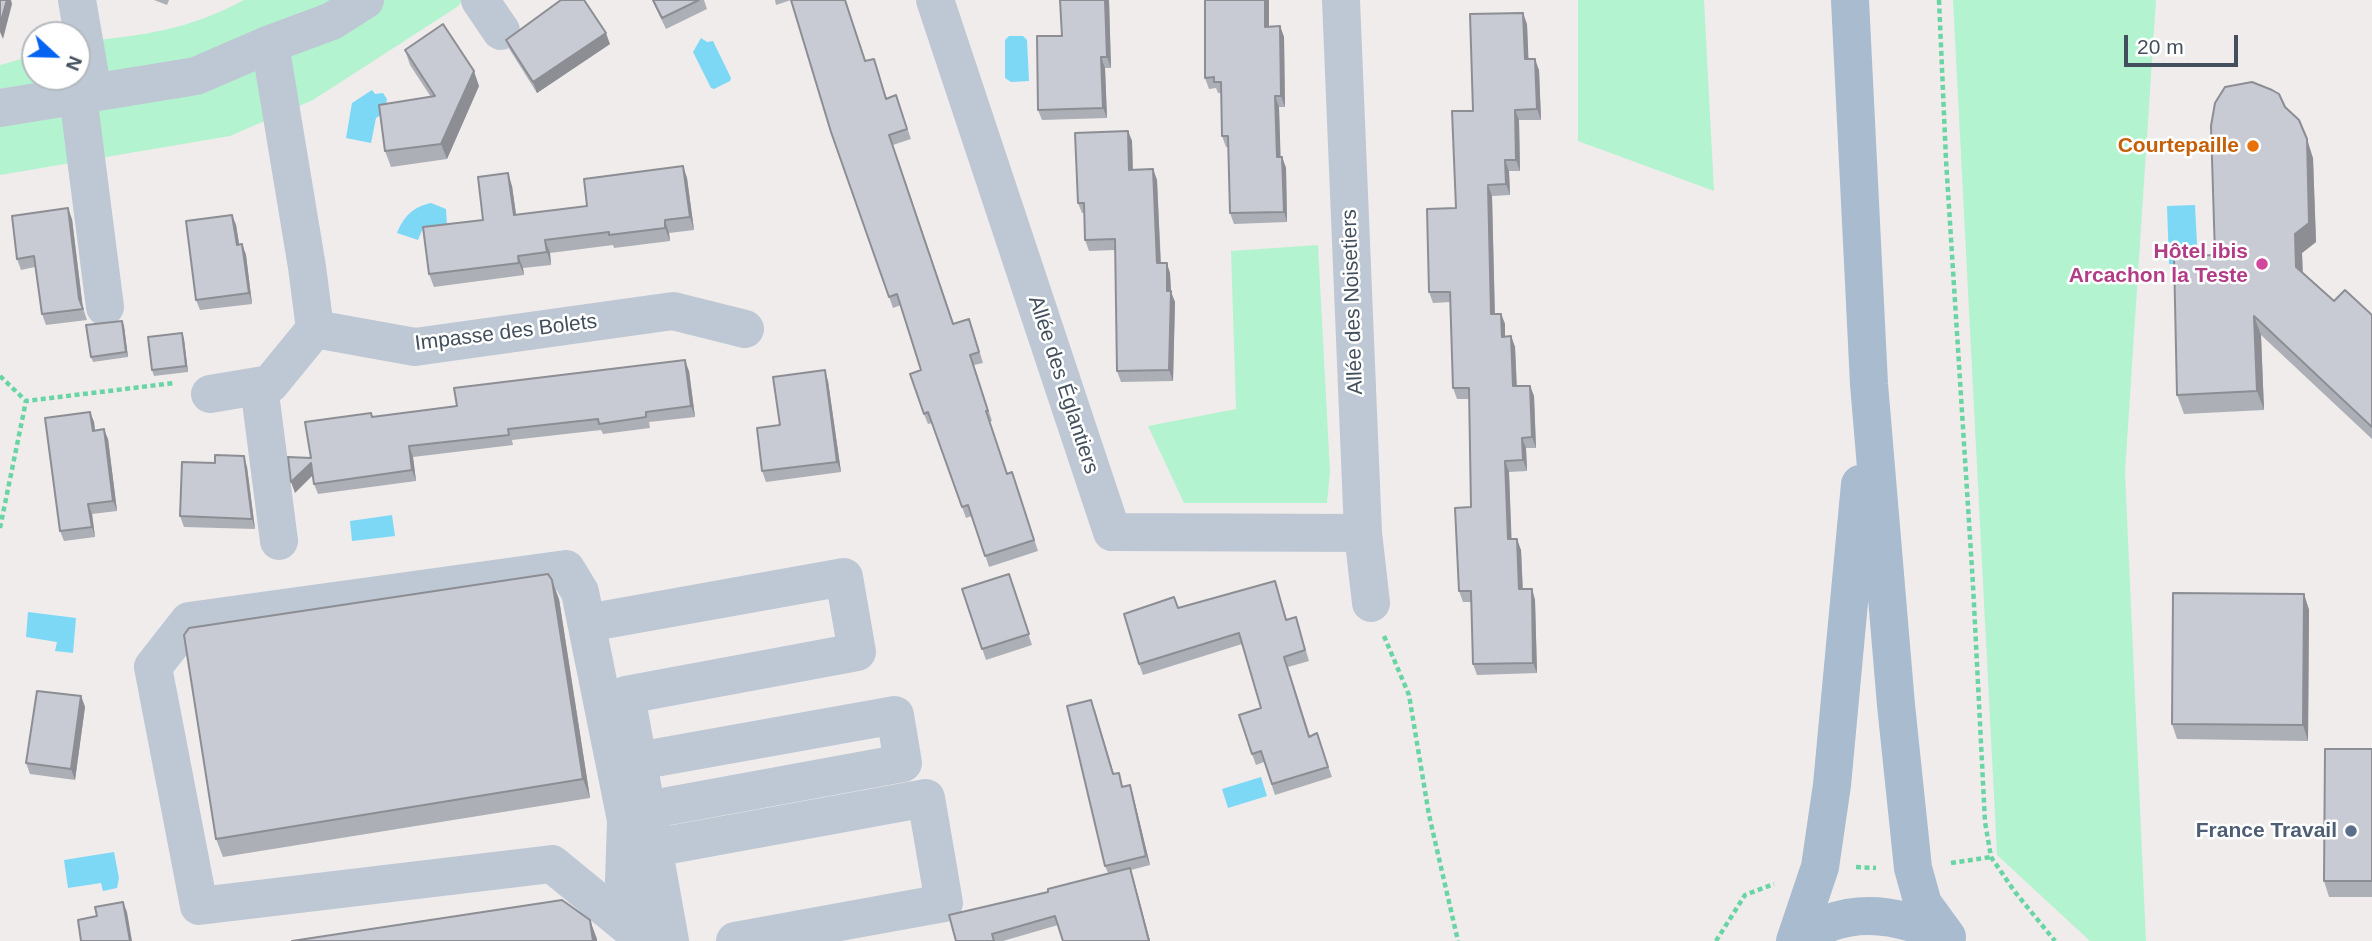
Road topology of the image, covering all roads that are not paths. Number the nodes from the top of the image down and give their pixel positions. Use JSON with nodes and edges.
{"nodes":[{"id":1,"x":77,"y":0,"type":"edge"},
{"id":2,"x":365,"y":0,"type":"edge"},
{"id":3,"x":935,"y":0,"type":"edge"},
{"id":4,"x":1341,"y":0,"type":"edge"},
{"id":5,"x":1850,"y":0,"type":"edge"},
{"id":6,"x":270,"y":44,"type":"junction"},
{"id":7,"x":85,"y":94,"type":"junction"},
{"id":8,"x":0,"y":108,"type":"edge"},
{"id":9,"x":105,"y":307,"type":"dead end"},
{"id":10,"x":315,"y":329,"type":"junction"},
{"id":11,"x":745,"y":329,"type":"dead end"},
{"id":12,"x":1869,"y":384,"type":"junction"},
{"id":13,"x":260,"y":386,"type":"junction"},
{"id":14,"x":210,"y":394,"type":"road end"},
{"id":15,"x":1363,"y":533,"type":"junction"},
{"id":16,"x":279,"y":541,"type":"dead end"},
{"id":17,"x":1371,"y":603,"type":"road end"},
{"id":18,"x":587,"y":623,"type":"junction"},
{"id":19,"x":638,"y":761,"type":"junction"},
{"id":20,"x":647,"y":810,"type":"junction"},
{"id":21,"x":653,"y":848,"type":"junction"},
{"id":22,"x":648,"y":938,"type":"edge"},
{"id":23,"x":1949,"y":939,"type":"edge"},
{"id":24,"x":735,"y":941,"type":"edge"},
{"id":25,"x":1795,"y":941,"type":"edge"}],
"edges":[{"from":1,"to":7,"type":"street"},
{"from":2,"to":6,"type":"street"},
{"from":3,"to":15,"type":"street","name":"Allée des Églantiers"},
{"from":4,"to":15,"type":"street","name":"Allée des Noisetiers"},
{"from":5,"to":12,"type":"main road"},
{"from":6,"to":7,"type":"street"},
{"from":6,"to":10,"type":"street"},
{"from":7,"to":8,"type":"street"},
{"from":7,"to":9,"type":"street"},
{"from":10,"to":11,"type":"street","name":"Impasse des Bolets"},
{"from":10,"to":13,"type":"street"},
{"from":12,"to":23,"type":"main road"},
{"from":12,"to":25,"type":"main road"},
{"from":13,"to":14,"type":"street"},
{"from":13,"to":16,"type":"street"},
{"from":15,"to":17,"type":"street","name":"Allée des Noisetiers"},
{"from":18,"to":19,"type":"street"},
{"from":18,"to":22,"type":"street"},
{"from":18,"to":22,"type":"street"},
{"from":19,"to":20,"type":"street"},
{"from":19,"to":20,"type":"street"},
{"from":20,"to":21,"type":"street"},
{"from":21,"to":22,"type":"street"},
{"from":21,"to":24,"type":"street"},
{"from":23,"to":25,"type":"main road"}]}
